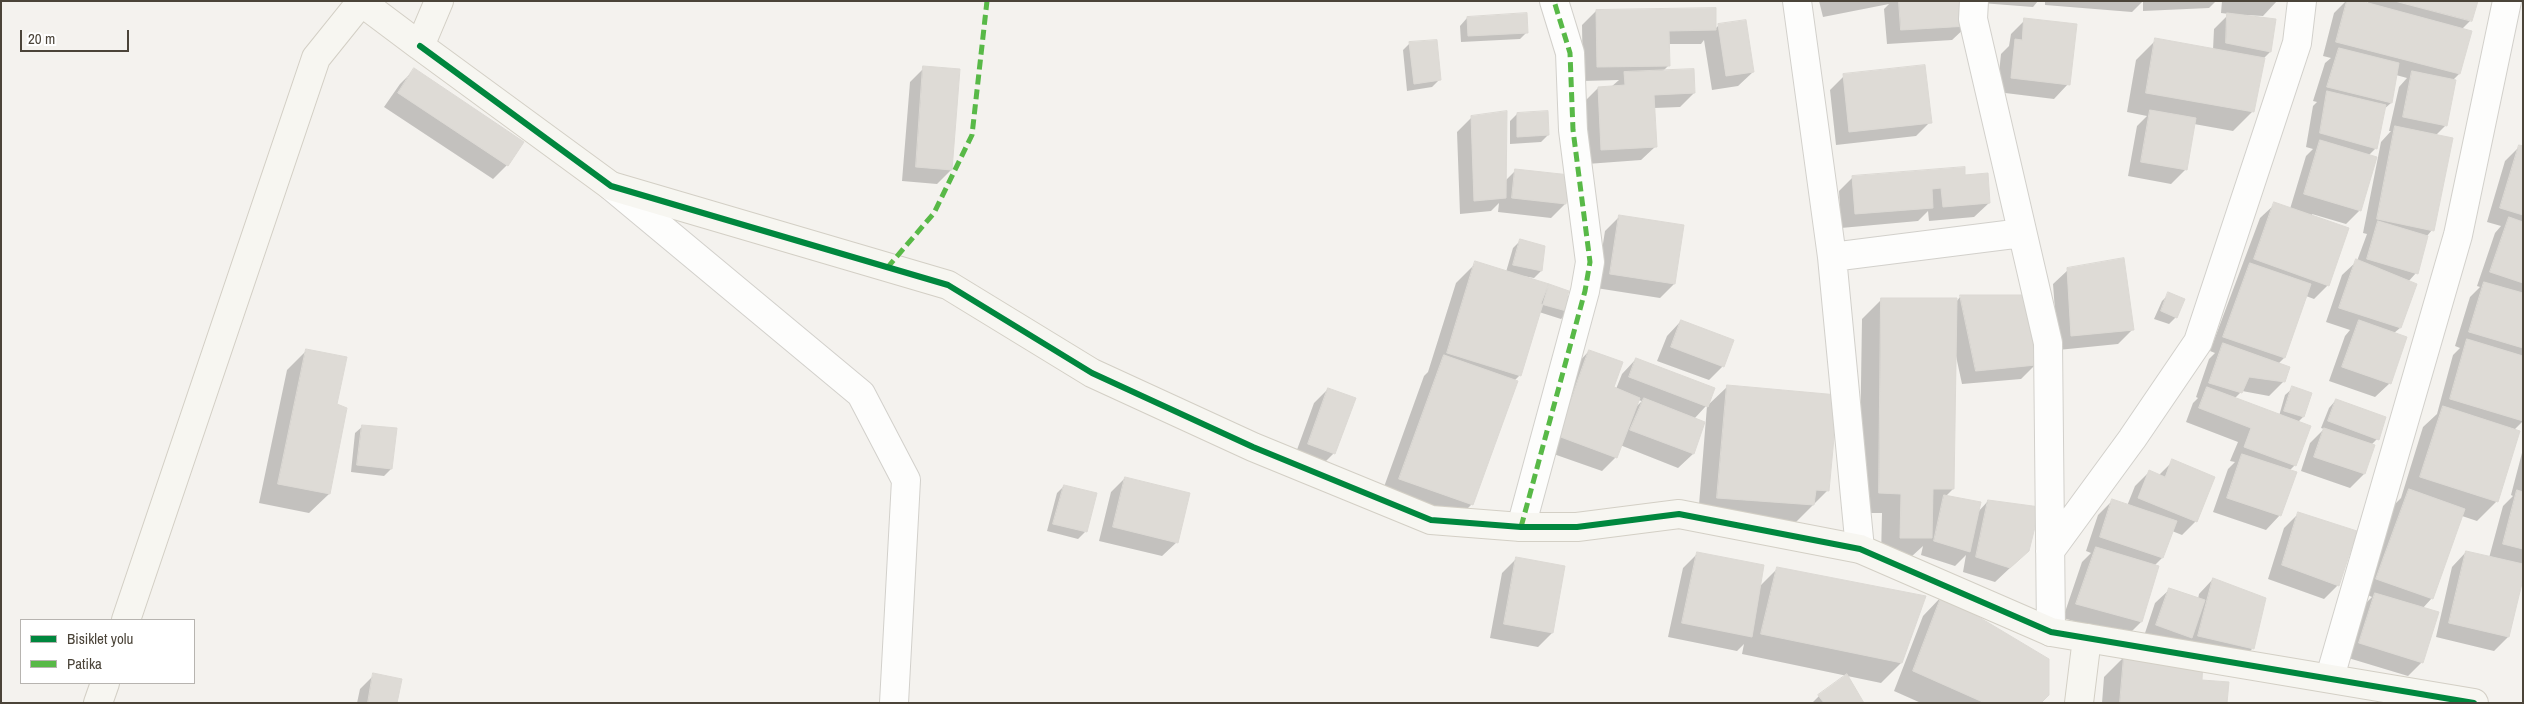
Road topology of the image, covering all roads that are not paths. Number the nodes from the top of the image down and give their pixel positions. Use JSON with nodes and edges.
{"nodes":[{"id":1,"x":439,"y":1,"type":"edge"},
{"id":2,"x":1554,"y":1,"type":"edge"},
{"id":3,"x":1797,"y":1,"type":"edge"},
{"id":4,"x":1974,"y":1,"type":"edge"},
{"id":5,"x":2302,"y":1,"type":"edge"},
{"id":6,"x":2507,"y":1,"type":"edge"},
{"id":7,"x":360,"y":2,"type":"edge"},
{"id":8,"x":420,"y":46,"type":"junction"},
{"id":9,"x":611,"y":186,"type":"junction"},
{"id":10,"x":2022,"y":233,"type":"junction"},
{"id":11,"x":1832,"y":257,"type":"junction"},
{"id":12,"x":1521,"y":527,"type":"junction"},
{"id":13,"x":1860,"y":549,"type":"junction"},
{"id":14,"x":2050,"y":551,"type":"junction"},
{"id":15,"x":126,"y":619,"type":"edge"},
{"id":16,"x":2051,"y":632,"type":"junction"},
{"id":17,"x":2087,"y":638,"type":"junction"},
{"id":18,"x":2330,"y":677,"type":"junction"},
{"id":19,"x":105,"y":684,"type":"edge"},
{"id":20,"x":98,"y":703,"type":"edge"},
{"id":21,"x":894,"y":703,"type":"edge"},
{"id":22,"x":2080,"y":703,"type":"edge"},
{"id":23,"x":2474,"y":703,"type":"edge"}],
"edges":[{"from":1,"to":8,"type":"street"},
{"from":2,"to":12,"type":"street"},
{"from":3,"to":11,"type":"street"},
{"from":4,"to":10,"type":"street"},
{"from":5,"to":14,"type":"street"},
{"from":6,"to":18,"type":"street"},
{"from":7,"to":8,"type":"street"},
{"from":7,"to":15,"type":"street"},
{"from":8,"to":9,"type":"street"},
{"from":9,"to":12,"type":"street"},
{"from":9,"to":21,"type":"street"},
{"from":10,"to":11,"type":"street"},
{"from":10,"to":14,"type":"street"},
{"from":11,"to":13,"type":"street"},
{"from":12,"to":13,"type":"street"},
{"from":13,"to":16,"type":"street"},
{"from":14,"to":16,"type":"street"},
{"from":16,"to":17,"type":"street"},
{"from":17,"to":18,"type":"street"},
{"from":17,"to":22,"type":"street"},
{"from":18,"to":23,"type":"street"},
{"from":19,"to":20,"type":"street"}]}
